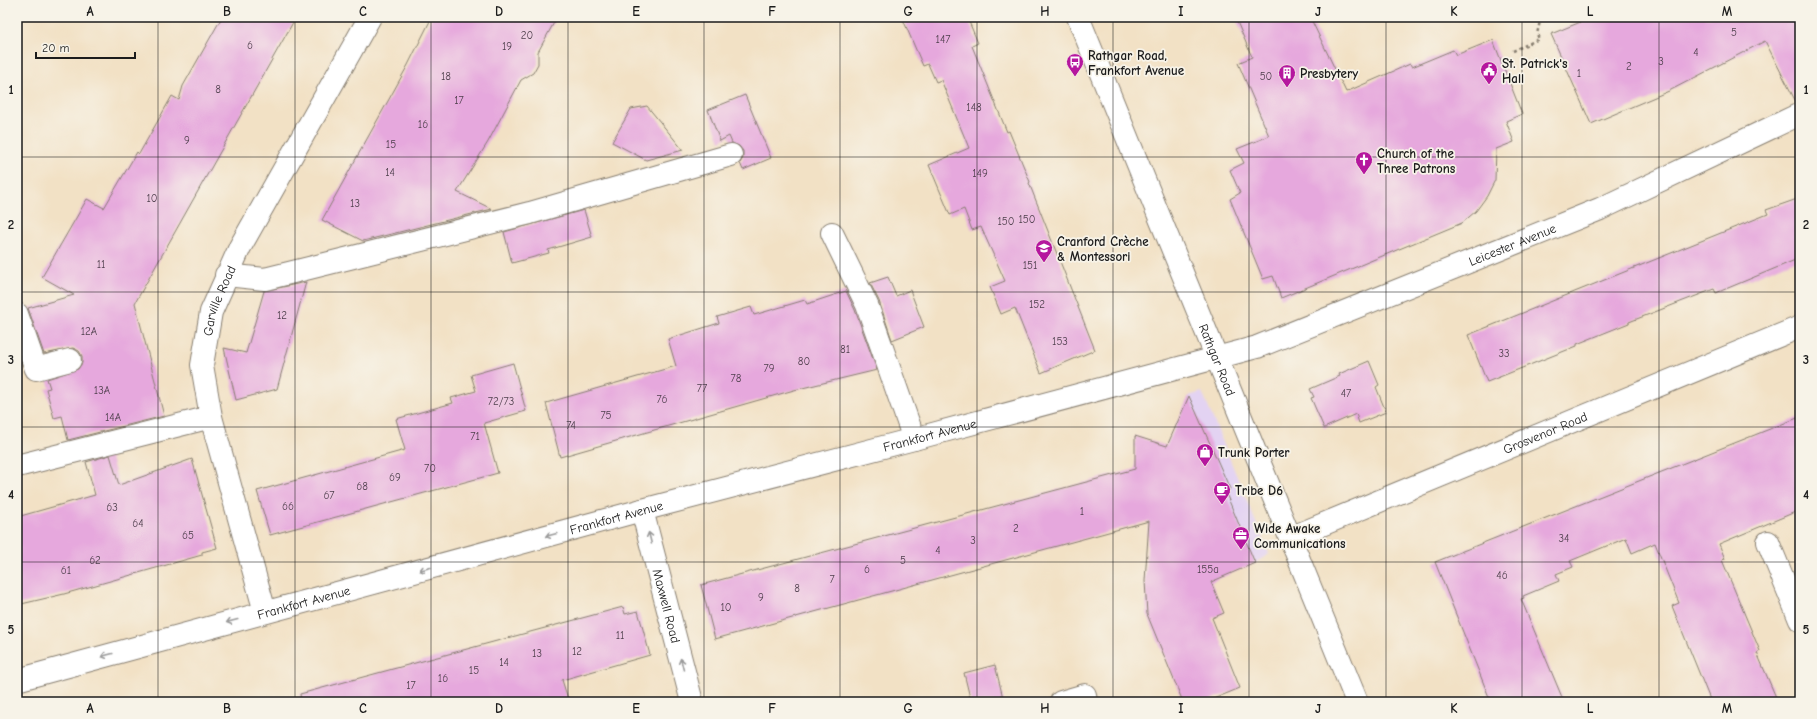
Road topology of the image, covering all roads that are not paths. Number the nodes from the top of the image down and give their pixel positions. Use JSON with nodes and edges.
{"nodes":[{"id":1,"x":370,"y":17,"type":"edge"},
{"id":2,"x":1078,"y":17,"type":"edge"},
{"id":3,"x":1800,"y":114,"type":"edge"},
{"id":4,"x":731,"y":155,"type":"dead end"},
{"id":5,"x":832,"y":233,"type":"dead end"},
{"id":6,"x":226,"y":275,"type":"junction"},
{"id":7,"x":17,"y":314,"type":"edge"},
{"id":8,"x":1800,"y":327,"type":"edge"},
{"id":9,"x":1217,"y":358,"type":"junction"},
{"id":10,"x":70,"y":360,"type":"dead end"},
{"id":11,"x":212,"y":417,"type":"junction"},
{"id":12,"x":914,"y":439,"type":"junction"},
{"id":13,"x":17,"y":466,"type":"edge"},
{"id":14,"x":642,"y":510,"type":"junction"},
{"id":15,"x":1290,"y":538,"type":"junction"},
{"id":16,"x":1768,"y":542,"type":"dead end"},
{"id":17,"x":265,"y":612,"type":"junction"},
{"id":18,"x":1800,"y":620,"type":"edge"},
{"id":19,"x":17,"y":680,"type":"edge"},
{"id":20,"x":692,"y":702,"type":"edge"},
{"id":21,"x":1061,"y":702,"type":"edge"},
{"id":22,"x":1086,"y":702,"type":"edge"},
{"id":23,"x":1357,"y":702,"type":"edge"}],
"edges":[{"from":1,"to":6,"type":"street","name":"Garville Road"},
{"from":2,"to":9,"type":"street","name":"Rathgar Road"},
{"from":3,"to":9,"type":"street","name":"Leicester Avenue"},
{"from":4,"to":6,"type":"street"},
{"from":5,"to":12,"type":"street"},
{"from":6,"to":11,"type":"street","name":"Garville Road"},
{"from":7,"to":10,"type":"street"},
{"from":8,"to":15,"type":"street","name":"Grosvenor Road"},
{"from":9,"to":12,"type":"street","name":"Frankfort Avenue"},
{"from":9,"to":15,"type":"street","name":"Rathgar Road"},
{"from":11,"to":13,"type":"street"},
{"from":11,"to":17,"type":"street","name":"Garville Road"},
{"from":12,"to":14,"type":"street","name":"Frankfort Avenue"},
{"from":14,"to":17,"type":"street","name":"Frankfort Avenue","one_way":true},
{"from":20,"to":14,"type":"street","name":"Maxwell Road","one_way":true},
{"from":15,"to":23,"type":"street","name":"Rathgar Road"},
{"from":16,"to":18,"type":"street"},
{"from":17,"to":19,"type":"street","name":"Frankfort Avenue","one_way":true},
{"from":21,"to":22,"type":"street"}]}
